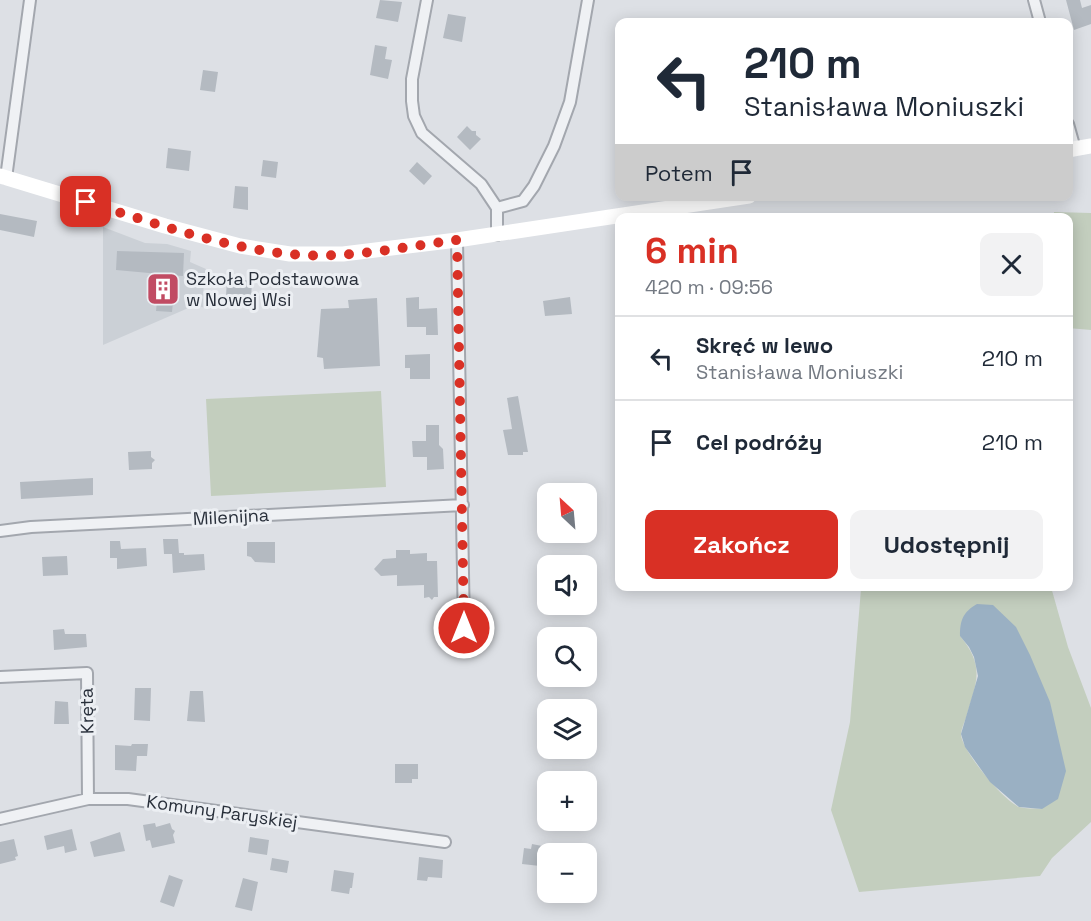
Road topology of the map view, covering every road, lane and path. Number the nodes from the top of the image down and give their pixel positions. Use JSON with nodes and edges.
{"nodes":[{"id":1,"x":30,"y":0,"type":"edge"},
{"id":2,"x":427,"y":0,"type":"edge"},
{"id":3,"x":588,"y":0,"type":"edge"},
{"id":4,"x":1034,"y":0,"type":"edge"},
{"id":5,"x":1039,"y":18,"type":"edge"},
{"id":6,"x":1091,"y":146,"type":"edge"},
{"id":7,"x":1073,"y":149,"type":"edge"},
{"id":8,"x":3,"y":177,"type":"edge"},
{"id":9,"x":717,"y":201,"type":"edge"},
{"id":10,"x":497,"y":208,"type":"junction"},
{"id":11,"x":639,"y":213,"type":"edge"},
{"id":12,"x":615,"y":217,"type":"edge"},
{"id":13,"x":497,"y":235,"type":"junction"},
{"id":14,"x":457,"y":240,"type":"junction"},
{"id":15,"x":463,"y":505,"type":"junction"},
{"id":16,"x":0,"y":531,"type":"edge"},
{"id":17,"x":464,"y":628,"type":"dead end"},
{"id":18,"x":0,"y":677,"type":"edge"},
{"id":19,"x":88,"y":799,"type":"junction"},
{"id":20,"x":0,"y":819,"type":"edge"},
{"id":21,"x":445,"y":842,"type":"dead end"}],
"edges":[{"from":1,"to":8,"type":"street"},
{"from":2,"to":10,"type":"street"},
{"from":3,"to":10,"type":"street"},
{"from":4,"to":5,"type":"street"},
{"from":6,"to":7,"type":"main road"},
{"from":8,"to":14,"type":"main road"},
{"from":9,"to":11,"type":"main road"},
{"from":10,"to":13,"type":"street"},
{"from":12,"to":13,"type":"main road"},
{"from":13,"to":14,"type":"main road"},
{"from":14,"to":15,"type":"street"},
{"from":15,"to":16,"type":"street","name":"Milenijna"},
{"from":15,"to":17,"type":"street"},
{"from":18,"to":19,"type":"street","name":"Kręta"},
{"from":19,"to":20,"type":"street","name":"Komuny Paryskiej"},
{"from":19,"to":21,"type":"street","name":"Komuny Paryskiej"}]}
